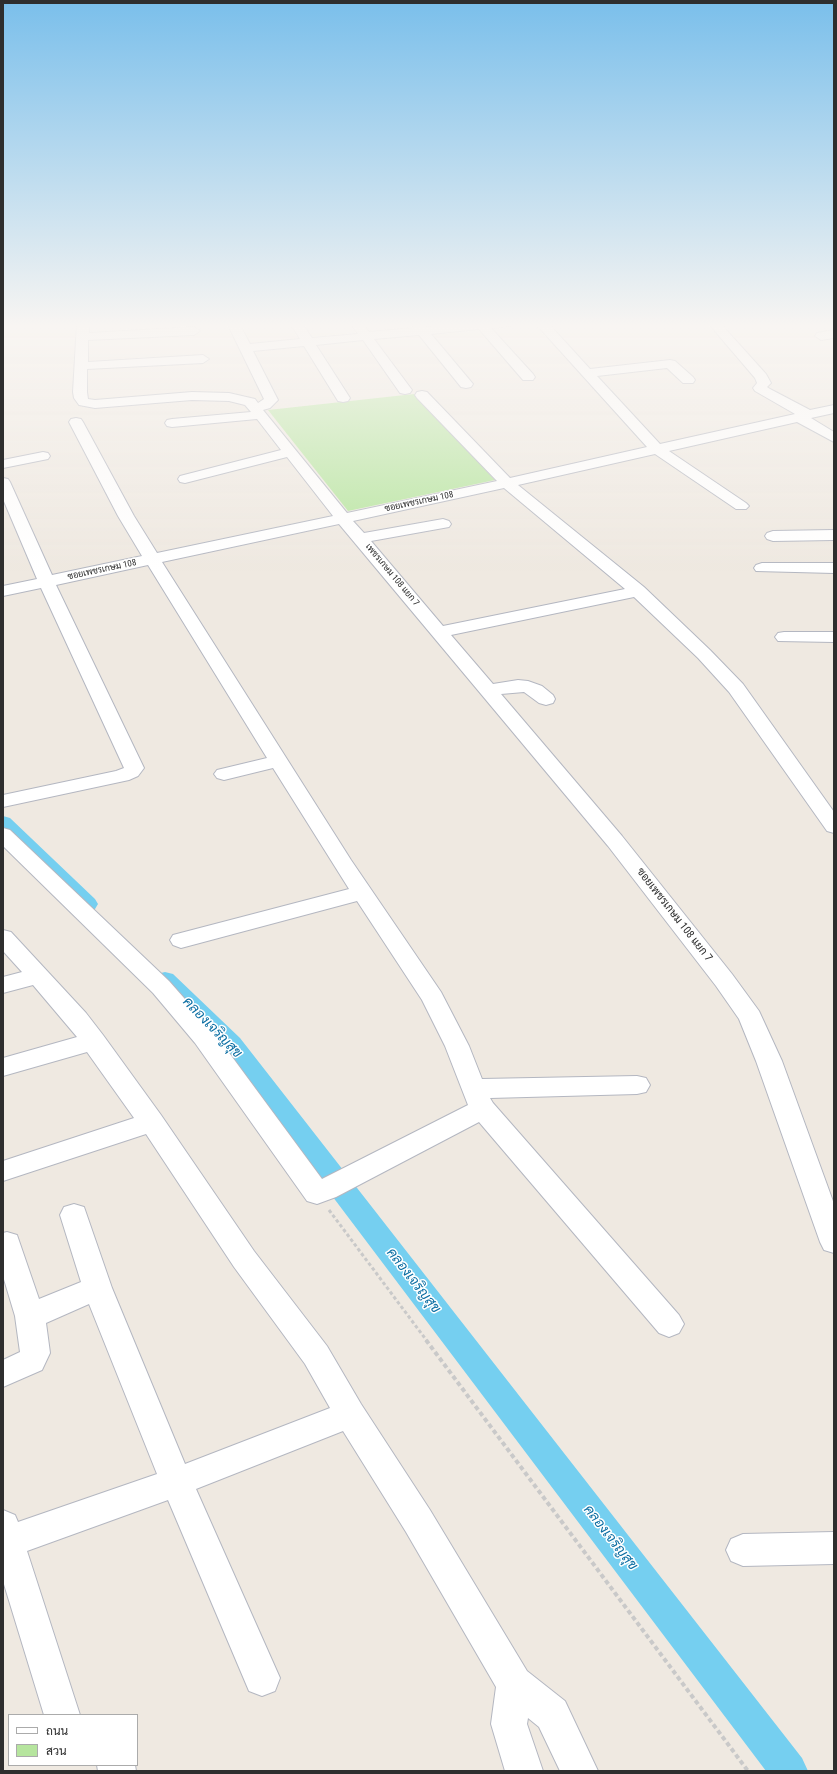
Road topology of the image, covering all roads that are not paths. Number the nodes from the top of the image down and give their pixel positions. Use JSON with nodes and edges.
{"nodes":[{"id":1,"x":253,"y":406,"type":"edge"},
{"id":2,"x":264,"y":406,"type":"edge"},
{"id":3,"x":432,"y":406,"type":"edge"},
{"id":4,"x":618,"y":406,"type":"edge"},
{"id":5,"x":787,"y":406,"type":"edge"},
{"id":6,"x":834,"y":409,"type":"edge"},
{"id":7,"x":257,"y":411,"type":"junction"},
{"id":8,"x":803,"y":416,"type":"junction"},
{"id":9,"x":76,"y":422,"type":"dead end"},
{"id":10,"x":172,"y":423,"type":"dead end"},
{"id":11,"x":834,"y":438,"type":"edge"},
{"id":12,"x":657,"y":449,"type":"junction"},
{"id":13,"x":290,"y":452,"type":"junction"},
{"id":14,"x":43,"y":456,"type":"dead end"},
{"id":15,"x":3,"y":464,"type":"edge"},
{"id":16,"x":185,"y":479,"type":"dead end"},
{"id":17,"x":3,"y":482,"type":"edge"},
{"id":18,"x":507,"y":483,"type":"junction"},
{"id":19,"x":741,"y":506,"type":"dead end"},
{"id":20,"x":343,"y":518,"type":"junction"},
{"id":21,"x":443,"y":524,"type":"dead end"},
{"id":22,"x":834,"y":535,"type":"edge"},
{"id":23,"x":773,"y":536,"type":"dead end"},
{"id":24,"x":360,"y":538,"type":"junction"},
{"id":25,"x":152,"y":559,"type":"junction"},
{"id":26,"x":762,"y":568,"type":"dead end"},
{"id":27,"x":834,"y":568,"type":"edge"},
{"id":28,"x":47,"y":581,"type":"junction"},
{"id":29,"x":3,"y":591,"type":"edge"},
{"id":30,"x":638,"y":591,"type":"junction"},
{"id":31,"x":440,"y":632,"type":"junction"},
{"id":32,"x":784,"y":637,"type":"dead end"},
{"id":33,"x":834,"y":637,"type":"edge"},
{"id":34,"x":489,"y":690,"type":"junction"},
{"id":35,"x":546,"y":699,"type":"dead end"},
{"id":36,"x":278,"y":761,"type":"junction"},
{"id":37,"x":224,"y":774,"type":"dead end"},
{"id":38,"x":8,"y":800,"type":"edge"},
{"id":39,"x":834,"y":827,"type":"edge"},
{"id":40,"x":3,"y":834,"type":"edge"},
{"id":41,"x":361,"y":893,"type":"junction"},
{"id":42,"x":3,"y":937,"type":"edge"},
{"id":43,"x":181,"y":940,"type":"dead end"},
{"id":44,"x":38,"y":976,"type":"junction"},
{"id":45,"x":3,"y":985,"type":"edge"},
{"id":46,"x":94,"y":1041,"type":"junction"},
{"id":47,"x":3,"y":1067,"type":"edge"},
{"id":48,"x":637,"y":1085,"type":"dead end"},
{"id":49,"x":478,"y":1099,"type":"junction"},
{"id":50,"x":152,"y":1122,"type":"junction"},
{"id":51,"x":3,"y":1171,"type":"edge"},
{"id":52,"x":74,"y":1215,"type":"dead end"},
{"id":53,"x":834,"y":1242,"type":"edge"},
{"id":54,"x":7,"y":1243,"type":"dead end"},
{"id":55,"x":97,"y":1288,"type":"junction"},
{"id":56,"x":30,"y":1316,"type":"junction"},
{"id":57,"x":669,"y":1324,"type":"dead end"},
{"id":58,"x":3,"y":1374,"type":"edge"},
{"id":59,"x":350,"y":1414,"type":"junction"},
{"id":60,"x":176,"y":1482,"type":"junction"},
{"id":61,"x":5,"y":1534,"type":"edge"},
{"id":62,"x":834,"y":1548,"type":"edge"},
{"id":63,"x":743,"y":1550,"type":"dead end"},
{"id":64,"x":262,"y":1678,"type":"dead end"},
{"id":65,"x":514,"y":1684,"type":"junction"},
{"id":66,"x":62,"y":1714,"type":"edge"},
{"id":67,"x":524,"y":1771,"type":"edge"},
{"id":68,"x":578,"y":1771,"type":"edge"}],
"edges":[{"from":1,"to":7,"type":"street"},
{"from":2,"to":7,"type":"street"},
{"from":3,"to":18,"type":"street"},
{"from":4,"to":12,"type":"street"},
{"from":5,"to":8,"type":"street"},
{"from":6,"to":8,"type":"street","name":"ซอยเพชรเกษม 108"},
{"from":7,"to":10,"type":"street"},
{"from":7,"to":13,"type":"street","name":"เพชรเกษม 108 แยก 7"},
{"from":8,"to":11,"type":"street"},
{"from":8,"to":12,"type":"street","name":"ซอยเพชรเกษม 108"},
{"from":9,"to":25,"type":"street"},
{"from":12,"to":18,"type":"street","name":"ซอยเพชรเกษม 108"},
{"from":12,"to":19,"type":"street"},
{"from":13,"to":16,"type":"street"},
{"from":13,"to":20,"type":"street","name":"เพชรเกษม 108 แยก 7"},
{"from":14,"to":15,"type":"street"},
{"from":17,"to":28,"type":"street"},
{"from":18,"to":20,"type":"street","name":"ซอยเพชรเกษม 108"},
{"from":18,"to":30,"type":"street"},
{"from":20,"to":24,"type":"street","name":"เพชรเกษม 108 แยก 7"},
{"from":20,"to":25,"type":"street","name":"ซอยเพชรเกษม 108"},
{"from":21,"to":24,"type":"street"},
{"from":22,"to":23,"type":"street"},
{"from":24,"to":31,"type":"street","name":"เพชรเกษม 108 แยก 7"},
{"from":25,"to":28,"type":"street","name":"ซอยเพชรเกษม 108"},
{"from":25,"to":36,"type":"street"},
{"from":26,"to":27,"type":"street"},
{"from":28,"to":29,"type":"street","name":"ซอยเพชรเกษม 108"},
{"from":28,"to":38,"type":"street"},
{"from":30,"to":31,"type":"street"},
{"from":30,"to":39,"type":"street"},
{"from":31,"to":34,"type":"street","name":"ซอยเพชรเกษม 108 แยก 7"},
{"from":32,"to":33,"type":"street"},
{"from":34,"to":35,"type":"street"},
{"from":34,"to":53,"type":"street","name":"ซอยเพชรเกษม 108 แยก 7"},
{"from":36,"to":37,"type":"street"},
{"from":36,"to":41,"type":"street"},
{"from":40,"to":49,"type":"street"},
{"from":41,"to":43,"type":"street"},
{"from":41,"to":49,"type":"street"},
{"from":42,"to":44,"type":"street"},
{"from":44,"to":45,"type":"street"},
{"from":44,"to":46,"type":"street"},
{"from":46,"to":47,"type":"street"},
{"from":46,"to":50,"type":"street"},
{"from":48,"to":49,"type":"street"},
{"from":49,"to":57,"type":"street"},
{"from":50,"to":51,"type":"street"},
{"from":50,"to":59,"type":"street"},
{"from":52,"to":55,"type":"street"},
{"from":54,"to":56,"type":"street"},
{"from":55,"to":56,"type":"street"},
{"from":55,"to":60,"type":"street"},
{"from":56,"to":58,"type":"street"},
{"from":59,"to":60,"type":"street"},
{"from":59,"to":65,"type":"street"},
{"from":60,"to":61,"type":"street"},
{"from":60,"to":64,"type":"street"},
{"from":61,"to":66,"type":"street"},
{"from":62,"to":63,"type":"street"},
{"from":65,"to":67,"type":"street"},
{"from":65,"to":68,"type":"street"}]}
